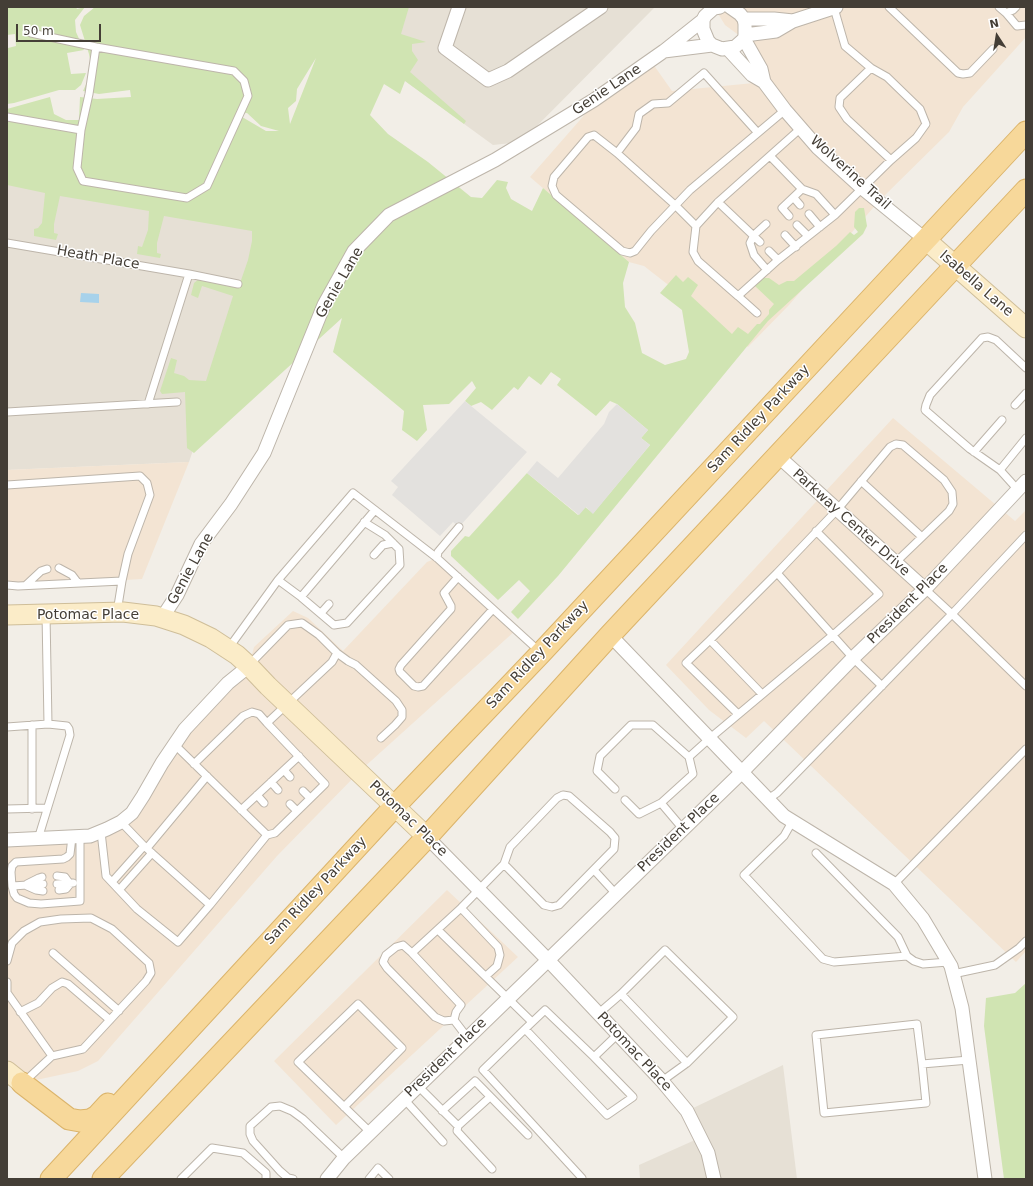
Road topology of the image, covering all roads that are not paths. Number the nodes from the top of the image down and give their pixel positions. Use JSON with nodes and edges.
{"nodes":[{"id":1,"x":459,"y":7,"type":"edge"},
{"id":2,"x":601,"y":7,"type":"edge"},
{"id":3,"x":720,"y":7,"type":"edge"},
{"id":4,"x":730,"y":7,"type":"edge"},
{"id":5,"x":835,"y":7,"type":"edge"},
{"id":6,"x":889,"y":7,"type":"edge"},
{"id":7,"x":999,"y":7,"type":"edge"},
{"id":8,"x":1016,"y":7,"type":"edge"},
{"id":9,"x":1006,"y":13,"type":"junction"},
{"id":10,"x":703,"y":15,"type":"edge"},
{"id":11,"x":744,"y":19,"type":"junction"},
{"id":12,"x":793,"y":21,"type":"junction"},
{"id":13,"x":1026,"y":25,"type":"edge"},
{"id":14,"x":31,"y":33,"type":"dead end"},
{"id":15,"x":745,"y":37,"type":"junction"},
{"id":16,"x":712,"y":45,"type":"junction"},
{"id":17,"x":96,"y":47,"type":"junction"},
{"id":18,"x":728,"y":49,"type":"junction"},
{"id":19,"x":992,"y":49,"type":"dead end"},
{"id":20,"x":664,"y":51,"type":"junction"},
{"id":21,"x":871,"y":68,"type":"junction"},
{"id":22,"x":764,"y":82,"type":"junction"},
{"id":23,"x":785,"y":110,"type":"junction"},
{"id":24,"x":7,"y":117,"type":"edge"},
{"id":25,"x":801,"y":128,"type":"junction"},
{"id":26,"x":81,"y":130,"type":"junction"},
{"id":27,"x":1026,"y":132,"type":"edge"},
{"id":28,"x":758,"y":133,"type":"junction"},
{"id":29,"x":617,"y":153,"type":"junction"},
{"id":30,"x":770,"y":156,"type":"junction"},
{"id":31,"x":891,"y":160,"type":"junction"},
{"id":32,"x":862,"y":188,"type":"junction"},
{"id":33,"x":802,"y":189,"type":"junction"},
{"id":34,"x":1026,"y":190,"type":"edge"},
{"id":35,"x":794,"y":198,"type":"junction"},
{"id":36,"x":718,"y":202,"type":"junction"},
{"id":37,"x":675,"y":205,"type":"junction"},
{"id":38,"x":800,"y":205,"type":"dead end"},
{"id":39,"x":809,"y":214,"type":"dead end"},
{"id":40,"x":835,"y":215,"type":"junction"},
{"id":41,"x":789,"y":216,"type":"dead end"},
{"id":42,"x":766,"y":224,"type":"dead end"},
{"id":43,"x":797,"y":225,"type":"dead end"},
{"id":44,"x":696,"y":226,"type":"junction"},
{"id":45,"x":820,"y":227,"type":"junction"},
{"id":46,"x":754,"y":235,"type":"junction"},
{"id":47,"x":785,"y":236,"type":"dead end"},
{"id":48,"x":808,"y":236,"type":"junction"},
{"id":49,"x":926,"y":240,"type":"junction"},
{"id":50,"x":760,"y":242,"type":"dead end"},
{"id":51,"x":7,"y":243,"type":"edge"},
{"id":52,"x":796,"y":247,"type":"junction"},
{"id":53,"x":769,"y":251,"type":"dead end"},
{"id":54,"x":778,"y":260,"type":"junction"},
{"id":55,"x":956,"y":266,"type":"junction"},
{"id":56,"x":767,"y":270,"type":"junction"},
{"id":57,"x":189,"y":274,"type":"junction"},
{"id":58,"x":238,"y":284,"type":"dead end"},
{"id":59,"x":738,"y":296,"type":"junction"},
{"id":60,"x":757,"y":313,"type":"dead end"},
{"id":61,"x":1026,"y":328,"type":"edge"},
{"id":62,"x":1025,"y":364,"type":"edge"},
{"id":63,"x":1026,"y":393,"type":"edge"},
{"id":64,"x":177,"y":402,"type":"dead end"},
{"id":65,"x":148,"y":404,"type":"junction"},
{"id":66,"x":1015,"y":405,"type":"dead end"},
{"id":67,"x":7,"y":412,"type":"edge"},
{"id":68,"x":1002,"y":420,"type":"dead end"},
{"id":69,"x":1026,"y":438,"type":"edge"},
{"id":70,"x":974,"y":452,"type":"junction"},
{"id":71,"x":778,"y":456,"type":"junction"},
{"id":72,"x":1000,"y":470,"type":"junction"},
{"id":73,"x":862,"y":481,"type":"junction"},
{"id":74,"x":7,"y":485,"type":"edge"},
{"id":75,"x":1022,"y":486,"type":"edge"},
{"id":76,"x":375,"y":510,"type":"junction"},
{"id":77,"x":837,"y":510,"type":"junction"},
{"id":78,"x":364,"y":522,"type":"junction"},
{"id":79,"x":459,"y":527,"type":"dead end"},
{"id":80,"x":816,"y":531,"type":"junction"},
{"id":81,"x":1026,"y":535,"type":"edge"},
{"id":82,"x":922,"y":537,"type":"junction"},
{"id":83,"x":393,"y":543,"type":"junction"},
{"id":84,"x":374,"y":555,"type":"dead end"},
{"id":85,"x":437,"y":558,"type":"junction"},
{"id":86,"x":895,"y":563,"type":"junction"},
{"id":87,"x":59,"y":568,"type":"dead end"},
{"id":88,"x":47,"y":569,"type":"dead end"},
{"id":89,"x":777,"y":573,"type":"junction"},
{"id":90,"x":458,"y":577,"type":"junction"},
{"id":91,"x":122,"y":580,"type":"junction"},
{"id":92,"x":278,"y":580,"type":"junction"},
{"id":93,"x":78,"y":583,"type":"junction"},
{"id":94,"x":7,"y":585,"type":"edge"},
{"id":95,"x":26,"y":585,"type":"junction"},
{"id":96,"x":925,"y":589,"type":"junction"},
{"id":97,"x":301,"y":597,"type":"junction"},
{"id":98,"x":329,"y":604,"type":"dead end"},
{"id":99,"x":493,"y":609,"type":"junction"},
{"id":100,"x":117,"y":612,"type":"junction"},
{"id":101,"x":46,"y":614,"type":"junction"},
{"id":102,"x":321,"y":614,"type":"junction"},
{"id":103,"x":952,"y":614,"type":"junction"},
{"id":104,"x":7,"y":615,"type":"edge"},
{"id":105,"x":162,"y":618,"type":"junction"},
{"id":106,"x":610,"y":635,"type":"junction"},
{"id":107,"x":833,"y":636,"type":"junction"},
{"id":108,"x":710,"y":640,"type":"junction"},
{"id":109,"x":228,"y":649,"type":"junction"},
{"id":110,"x":541,"y":653,"type":"junction"},
{"id":111,"x":338,"y":654,"type":"junction"},
{"id":112,"x":853,"y":658,"type":"junction"},
{"id":113,"x":249,"y":666,"type":"junction"},
{"id":114,"x":882,"y":686,"type":"junction"},
{"id":115,"x":1026,"y":686,"type":"edge"},
{"id":116,"x":762,"y":694,"type":"junction"},
{"id":117,"x":288,"y":704,"type":"junction"},
{"id":118,"x":738,"y":714,"type":"junction"},
{"id":119,"x":267,"y":723,"type":"junction"},
{"id":120,"x":48,"y":724,"type":"junction"},
{"id":121,"x":32,"y":725,"type":"junction"},
{"id":122,"x":7,"y":727,"type":"edge"},
{"id":123,"x":381,"y":738,"type":"dead end"},
{"id":124,"x":709,"y":739,"type":"junction"},
{"id":125,"x":174,"y":744,"type":"junction"},
{"id":126,"x":1026,"y":749,"type":"edge"},
{"id":127,"x":299,"y":756,"type":"junction"},
{"id":128,"x":689,"y":757,"type":"junction"},
{"id":129,"x":194,"y":764,"type":"junction"},
{"id":130,"x":284,"y":770,"type":"junction"},
{"id":131,"x":742,"y":772,"type":"junction"},
{"id":132,"x":207,"y":776,"type":"junction"},
{"id":133,"x":290,"y":777,"type":"dead end"},
{"id":134,"x":271,"y":782,"type":"junction"},
{"id":135,"x":615,"y":789,"type":"dead end"},
{"id":136,"x":278,"y":790,"type":"dead end"},
{"id":137,"x":303,"y":791,"type":"dead end"},
{"id":138,"x":257,"y":795,"type":"junction"},
{"id":139,"x":310,"y":798,"type":"junction"},
{"id":140,"x":768,"y":799,"type":"junction"},
{"id":141,"x":625,"y":800,"type":"dead end"},
{"id":142,"x":264,"y":803,"type":"dead end"},
{"id":143,"x":290,"y":804,"type":"dead end"},
{"id":144,"x":661,"y":804,"type":"junction"},
{"id":145,"x":395,"y":806,"type":"junction"},
{"id":146,"x":47,"y":808,"type":"junction"},
{"id":147,"x":7,"y":809,"type":"edge"},
{"id":148,"x":32,"y":809,"type":"junction"},
{"id":149,"x":241,"y":810,"type":"junction"},
{"id":150,"x":297,"y":811,"type":"junction"},
{"id":151,"x":121,"y":822,"type":"junction"},
{"id":152,"x":792,"y":822,"type":"junction"},
{"id":153,"x":683,"y":829,"type":"junction"},
{"id":154,"x":102,"y":832,"type":"junction"},
{"id":155,"x":267,"y":835,"type":"junction"},
{"id":156,"x":76,"y":837,"type":"junction"},
{"id":157,"x":427,"y":837,"type":"junction"},
{"id":158,"x":38,"y":839,"type":"junction"},
{"id":159,"x":7,"y":840,"type":"edge"},
{"id":160,"x":147,"y":849,"type":"junction"},
{"id":161,"x":816,"y":853,"type":"dead end"},
{"id":162,"x":504,"y":864,"type":"junction"},
{"id":163,"x":594,"y":870,"type":"junction"},
{"id":164,"x":112,"y":882,"type":"junction"},
{"id":165,"x":57,"y":883,"type":"dead end"},
{"id":166,"x":80,"y":883,"type":"junction"},
{"id":167,"x":894,"y":884,"type":"junction"},
{"id":168,"x":25,"y":885,"type":"junction"},
{"id":169,"x":12,"y":886,"type":"junction"},
{"id":170,"x":119,"y":890,"type":"junction"},
{"id":171,"x":479,"y":890,"type":"junction"},
{"id":172,"x":616,"y":894,"type":"junction"},
{"id":173,"x":210,"y":905,"type":"junction"},
{"id":174,"x":461,"y":908,"type":"junction"},
{"id":175,"x":438,"y":930,"type":"junction"},
{"id":176,"x":1026,"y":941,"type":"edge"},
{"id":177,"x":53,"y":954,"type":"dead end"},
{"id":178,"x":412,"y":954,"type":"junction"},
{"id":179,"x":907,"y":956,"type":"junction"},
{"id":180,"x":548,"y":960,"type":"junction"},
{"id":181,"x":7,"y":961,"type":"edge"},
{"id":182,"x":951,"y":968,"type":"junction"},
{"id":183,"x":486,"y":976,"type":"junction"},
{"id":184,"x":7,"y":982,"type":"edge"},
{"id":185,"x":7,"y":994,"type":"edge"},
{"id":186,"x":621,"y":994,"type":"junction"},
{"id":187,"x":220,"y":995,"type":"junction"},
{"id":188,"x":508,"y":998,"type":"junction"},
{"id":189,"x":119,"y":1011,"type":"junction"},
{"id":190,"x":20,"y":1012,"type":"junction"},
{"id":191,"x":599,"y":1013,"type":"junction"},
{"id":192,"x":110,"y":1020,"type":"junction"},
{"id":193,"x":454,"y":1020,"type":"junction"},
{"id":194,"x":532,"y":1022,"type":"junction"},
{"id":195,"x":525,"y":1029,"type":"junction"},
{"id":196,"x":618,"y":1034,"type":"junction"},
{"id":197,"x":467,"y":1038,"type":"junction"},
{"id":198,"x":52,"y":1056,"type":"junction"},
{"id":199,"x":594,"y":1057,"type":"junction"},
{"id":200,"x":969,"y":1060,"type":"junction"},
{"id":201,"x":687,"y":1062,"type":"junction"},
{"id":202,"x":922,"y":1064,"type":"junction"},
{"id":203,"x":15,"y":1077,"type":"edge"},
{"id":204,"x":662,"y":1081,"type":"junction"},
{"id":205,"x":418,"y":1086,"type":"junction"},
{"id":206,"x":490,"y":1096,"type":"junction"},
{"id":207,"x":404,"y":1099,"type":"junction"},
{"id":208,"x":344,"y":1107,"type":"junction"},
{"id":209,"x":442,"y":1110,"type":"junction"},
{"id":210,"x":458,"y":1126,"type":"junction"},
{"id":211,"x":370,"y":1132,"type":"junction"},
{"id":212,"x":528,"y":1135,"type":"dead end"},
{"id":213,"x":443,"y":1142,"type":"dead end"},
{"id":214,"x":344,"y":1158,"type":"junction"},
{"id":215,"x":492,"y":1169,"type":"dead end"},
{"id":216,"x":266,"y":1176,"type":"edge"},
{"id":217,"x":582,"y":1178,"type":"edge"},
{"id":218,"x":51,"y":1179,"type":"edge"},
{"id":219,"x":103,"y":1179,"type":"edge"},
{"id":220,"x":181,"y":1179,"type":"edge"},
{"id":221,"x":294,"y":1179,"type":"edge"},
{"id":222,"x":327,"y":1179,"type":"edge"},
{"id":223,"x":369,"y":1179,"type":"edge"},
{"id":224,"x":389,"y":1179,"type":"edge"},
{"id":225,"x":714,"y":1179,"type":"edge"},
{"id":226,"x":985,"y":1179,"type":"edge"}],
"edges":[{"from":1,"to":2,"type":"street"},
{"from":3,"to":10,"type":"street","name":"Genie Lane"},
{"from":4,"to":11,"type":"street"},
{"from":5,"to":12,"type":"street"},
{"from":5,"to":21,"type":"lane"},
{"from":6,"to":19,"type":"lane"},
{"from":7,"to":9,"type":"lane"},
{"from":8,"to":9,"type":"lane"},
{"from":9,"to":13,"type":"lane"},
{"from":10,"to":16,"type":"street"},
{"from":10,"to":20,"type":"street","name":"Genie Lane"},
{"from":11,"to":12,"type":"street"},
{"from":11,"to":15,"type":"street"},
{"from":12,"to":15,"type":"street"},
{"from":14,"to":17,"type":"lane"},
{"from":15,"to":18,"type":"street"},
{"from":15,"to":22,"type":"street","name":"Wolverine Trail"},
{"from":16,"to":18,"type":"street"},
{"from":16,"to":20,"type":"street","name":"Genie Lane"},
{"from":17,"to":26,"type":"lane"},
{"from":17,"to":26,"type":"lane"},
{"from":18,"to":22,"type":"street","name":"Wolverine Trail"},
{"from":20,"to":105,"type":"street","name":"Genie Lane"},
{"from":21,"to":31,"type":"lane"},
{"from":21,"to":31,"type":"lane"},
{"from":22,"to":23,"type":"street","name":"Wolverine Trail"},
{"from":23,"to":25,"type":"street","name":"Wolverine Trail"},
{"from":23,"to":28,"type":"lane"},
{"from":24,"to":26,"type":"lane"},
{"from":25,"to":30,"type":"lane"},
{"from":25,"to":32,"type":"street","name":"Wolverine Trail"},
{"from":27,"to":49,"type":"main road","name":"Sam Ridley Parkway"},
{"from":28,"to":29,"type":"lane"},
{"from":28,"to":37,"type":"lane"},
{"from":29,"to":37,"type":"lane"},
{"from":29,"to":37,"type":"lane"},
{"from":30,"to":33,"type":"lane"},
{"from":30,"to":36,"type":"lane"},
{"from":31,"to":32,"type":"lane"},
{"from":32,"to":40,"type":"lane"},
{"from":32,"to":49,"type":"street","name":"Wolverine Trail"},
{"from":33,"to":35,"type":"lane"},
{"from":33,"to":40,"type":"lane"},
{"from":34,"to":55,"type":"main road"},
{"from":35,"to":38,"type":"lane"},
{"from":35,"to":41,"type":"lane"},
{"from":36,"to":44,"type":"lane"},
{"from":36,"to":46,"type":"lane"},
{"from":37,"to":44,"type":"lane"},
{"from":39,"to":45,"type":"lane"},
{"from":40,"to":45,"type":"lane"},
{"from":42,"to":46,"type":"lane"},
{"from":43,"to":48,"type":"lane"},
{"from":44,"to":59,"type":"lane"},
{"from":45,"to":48,"type":"lane"},
{"from":46,"to":50,"type":"lane"},
{"from":46,"to":56,"type":"lane"},
{"from":47,"to":52,"type":"lane"},
{"from":48,"to":52,"type":"lane"},
{"from":49,"to":55,"type":"street","name":"Isabella Lane"},
{"from":49,"to":110,"type":"main road","name":"Sam Ridley Parkway"},
{"from":51,"to":57,"type":"lane","name":"Heath Place"},
{"from":52,"to":54,"type":"lane"},
{"from":53,"to":54,"type":"lane"},
{"from":54,"to":56,"type":"lane"},
{"from":55,"to":61,"type":"street","name":"Isabella Lane"},
{"from":55,"to":71,"type":"main road"},
{"from":56,"to":59,"type":"lane"},
{"from":57,"to":58,"type":"lane","name":"Heath Place"},
{"from":57,"to":65,"type":"lane"},
{"from":59,"to":60,"type":"lane"},
{"from":62,"to":70,"type":"lane"},
{"from":63,"to":66,"type":"lane"},
{"from":64,"to":65,"type":"lane"},
{"from":65,"to":67,"type":"lane"},
{"from":68,"to":70,"type":"lane"},
{"from":69,"to":72,"type":"lane"},
{"from":70,"to":72,"type":"lane"},
{"from":71,"to":77,"type":"street","name":"Parkway Center Drive"},
{"from":71,"to":106,"type":"main road"},
{"from":72,"to":75,"type":"lane"},
{"from":73,"to":77,"type":"lane"},
{"from":73,"to":82,"type":"lane"},
{"from":73,"to":82,"type":"lane"},
{"from":74,"to":91,"type":"lane"},
{"from":75,"to":96,"type":"street","name":"President Place"},
{"from":76,"to":78,"type":"lane"},
{"from":76,"to":85,"type":"lane"},
{"from":76,"to":92,"type":"lane"},
{"from":77,"to":80,"type":"lane"},
{"from":77,"to":86,"type":"street","name":"Parkway Center Drive"},
{"from":78,"to":83,"type":"lane"},
{"from":78,"to":97,"type":"lane"},
{"from":79,"to":85,"type":"lane"},
{"from":80,"to":89,"type":"lane"},
{"from":80,"to":107,"type":"lane"},
{"from":81,"to":103,"type":"lane"},
{"from":82,"to":86,"type":"lane"},
{"from":83,"to":84,"type":"lane"},
{"from":83,"to":102,"type":"lane"},
{"from":85,"to":90,"type":"lane"},
{"from":86,"to":96,"type":"street","name":"Parkway Center Drive"},
{"from":87,"to":93,"type":"lane"},
{"from":88,"to":95,"type":"lane"},
{"from":89,"to":107,"type":"lane"},
{"from":89,"to":108,"type":"lane"},
{"from":90,"to":99,"type":"lane"},
{"from":90,"to":99,"type":"lane"},
{"from":91,"to":93,"type":"lane"},
{"from":91,"to":100,"type":"lane"},
{"from":92,"to":97,"type":"lane"},
{"from":92,"to":109,"type":"lane"},
{"from":93,"to":95,"type":"lane"},
{"from":94,"to":95,"type":"lane"},
{"from":96,"to":103,"type":"lane"},
{"from":96,"to":112,"type":"street","name":"President Place"},
{"from":97,"to":102,"type":"lane"},
{"from":98,"to":102,"type":"lane"},
{"from":99,"to":110,"type":"lane"},
{"from":100,"to":101,"type":"street","name":"Potomac Place"},
{"from":100,"to":105,"type":"street","name":"Potomac Place"},
{"from":101,"to":104,"type":"street","name":"Potomac Place"},
{"from":101,"to":120,"type":"lane"},
{"from":103,"to":114,"type":"lane"},
{"from":103,"to":115,"type":"lane"},
{"from":105,"to":109,"type":"street","name":"Potomac Place"},
{"from":106,"to":124,"type":"street"},
{"from":106,"to":157,"type":"main road"},
{"from":107,"to":112,"type":"lane"},
{"from":107,"to":116,"type":"lane"},
{"from":108,"to":116,"type":"lane"},
{"from":108,"to":118,"type":"lane"},
{"from":109,"to":113,"type":"street","name":"Potomac Place"},
{"from":110,"to":145,"type":"main road","name":"Sam Ridley Parkway"},
{"from":111,"to":113,"type":"lane"},
{"from":111,"to":117,"type":"lane"},
{"from":111,"to":123,"type":"lane"},
{"from":112,"to":114,"type":"lane"},
{"from":112,"to":131,"type":"street","name":"President Place"},
{"from":113,"to":117,"type":"street","name":"Potomac Place"},
{"from":113,"to":125,"type":"street"},
{"from":114,"to":140,"type":"lane"},
{"from":116,"to":118,"type":"lane"},
{"from":117,"to":119,"type":"lane"},
{"from":117,"to":145,"type":"street","name":"Potomac Place"},
{"from":118,"to":124,"type":"lane"},
{"from":119,"to":127,"type":"lane"},
{"from":119,"to":129,"type":"lane"},
{"from":120,"to":121,"type":"lane"},
{"from":120,"to":146,"type":"lane"},
{"from":121,"to":122,"type":"lane"},
{"from":121,"to":148,"type":"lane"},
{"from":124,"to":128,"type":"lane"},
{"from":124,"to":131,"type":"street"},
{"from":125,"to":129,"type":"lane"},
{"from":125,"to":151,"type":"street"},
{"from":126,"to":167,"type":"lane"},
{"from":127,"to":130,"type":"lane"},
{"from":127,"to":139,"type":"lane"},
{"from":128,"to":135,"type":"lane"},
{"from":128,"to":144,"type":"lane"},
{"from":129,"to":132,"type":"lane"},
{"from":130,"to":133,"type":"lane"},
{"from":130,"to":134,"type":"lane"},
{"from":131,"to":140,"type":"street"},
{"from":131,"to":153,"type":"street","name":"President Place"},
{"from":132,"to":149,"type":"lane"},
{"from":132,"to":160,"type":"lane"},
{"from":134,"to":136,"type":"lane"},
{"from":134,"to":138,"type":"lane"},
{"from":137,"to":139,"type":"lane"},
{"from":138,"to":142,"type":"lane"},
{"from":138,"to":149,"type":"lane"},
{"from":139,"to":150,"type":"lane"},
{"from":140,"to":152,"type":"street"},
{"from":141,"to":144,"type":"lane"},
{"from":143,"to":150,"type":"lane"},
{"from":144,"to":153,"type":"lane"},
{"from":145,"to":157,"type":"street","name":"Potomac Place"},
{"from":145,"to":187,"type":"main road","name":"Sam Ridley Parkway"},
{"from":146,"to":148,"type":"lane"},
{"from":146,"to":158,"type":"lane"},
{"from":147,"to":148,"type":"lane"},
{"from":149,"to":155,"type":"lane"},
{"from":150,"to":155,"type":"lane"},
{"from":151,"to":154,"type":"street"},
{"from":151,"to":160,"type":"lane"},
{"from":152,"to":167,"type":"street"},
{"from":152,"to":179,"type":"lane"},
{"from":153,"to":172,"type":"street","name":"President Place"},
{"from":154,"to":156,"type":"street"},
{"from":154,"to":164,"type":"lane"},
{"from":155,"to":173,"type":"lane"},
{"from":156,"to":158,"type":"street"},
{"from":156,"to":166,"type":"lane"},
{"from":156,"to":169,"type":"lane"},
{"from":157,"to":171,"type":"street","name":"Potomac Place"},
{"from":157,"to":219,"type":"main road"},
{"from":158,"to":159,"type":"street"},
{"from":160,"to":164,"type":"lane"},
{"from":160,"to":170,"type":"lane"},
{"from":160,"to":173,"type":"lane"},
{"from":161,"to":179,"type":"lane"},
{"from":162,"to":163,"type":"lane"},
{"from":162,"to":163,"type":"lane"},
{"from":162,"to":171,"type":"lane"},
{"from":163,"to":172,"type":"lane"},
{"from":164,"to":170,"type":"lane"},
{"from":165,"to":166,"type":"lane"},
{"from":166,"to":169,"type":"lane"},
{"from":167,"to":182,"type":"street"},
{"from":168,"to":168,"type":"lane"},
{"from":168,"to":169,"type":"lane"},
{"from":170,"to":173,"type":"lane"},
{"from":171,"to":174,"type":"lane"},
{"from":171,"to":180,"type":"street","name":"Potomac Place"},
{"from":172,"to":180,"type":"street","name":"President Place"},
{"from":174,"to":175,"type":"lane"},
{"from":174,"to":183,"type":"lane"},
{"from":175,"to":178,"type":"lane"},
{"from":175,"to":183,"type":"lane"},
{"from":176,"to":182,"type":"lane"},
{"from":177,"to":189,"type":"lane"},
{"from":178,"to":193,"type":"lane"},
{"from":178,"to":193,"type":"lane"},
{"from":179,"to":182,"type":"lane"},
{"from":180,"to":188,"type":"street","name":"President Place"},
{"from":180,"to":191,"type":"street","name":"Potomac Place"},
{"from":181,"to":189,"type":"lane"},
{"from":182,"to":200,"type":"street"},
{"from":183,"to":188,"type":"lane"},
{"from":184,"to":185,"type":"lane"},
{"from":185,"to":190,"type":"lane"},
{"from":186,"to":191,"type":"lane"},
{"from":186,"to":201,"type":"lane"},
{"from":186,"to":201,"type":"lane"},
{"from":187,"to":203,"type":"main road"},
{"from":187,"to":218,"type":"main road","name":"Sam Ridley Parkway"},
{"from":188,"to":194,"type":"lane"},
{"from":188,"to":197,"type":"street","name":"President Place"},
{"from":189,"to":192,"type":"lane"},
{"from":190,"to":192,"type":"lane"},
{"from":190,"to":198,"type":"lane"},
{"from":191,"to":196,"type":"street","name":"Potomac Place"},
{"from":192,"to":198,"type":"lane"},
{"from":193,"to":197,"type":"lane"},
{"from":194,"to":195,"type":"lane"},
{"from":194,"to":199,"type":"lane"},
{"from":195,"to":199,"type":"lane"},
{"from":195,"to":217,"type":"lane"},
{"from":196,"to":199,"type":"lane"},
{"from":196,"to":204,"type":"street","name":"Potomac Place"},
{"from":197,"to":205,"type":"street","name":"President Place"},
{"from":198,"to":203,"type":"lane"},
{"from":200,"to":202,"type":"lane"},
{"from":200,"to":226,"type":"street"},
{"from":201,"to":204,"type":"lane"},
{"from":202,"to":202,"type":"lane"},
{"from":204,"to":225,"type":"street","name":"Potomac Place"},
{"from":205,"to":207,"type":"street","name":"President Place"},
{"from":205,"to":209,"type":"lane"},
{"from":206,"to":209,"type":"lane"},
{"from":206,"to":210,"type":"lane"},
{"from":206,"to":212,"type":"lane"},
{"from":207,"to":211,"type":"street","name":"President Place"},
{"from":207,"to":213,"type":"lane"},
{"from":208,"to":208,"type":"lane"},
{"from":208,"to":211,"type":"lane"},
{"from":209,"to":210,"type":"lane"},
{"from":210,"to":215,"type":"lane"},
{"from":211,"to":214,"type":"street","name":"President Place"},
{"from":214,"to":221,"type":"lane"},
{"from":214,"to":222,"type":"street","name":"President Place"},
{"from":216,"to":220,"type":"lane"},
{"from":223,"to":224,"type":"lane"}]}
